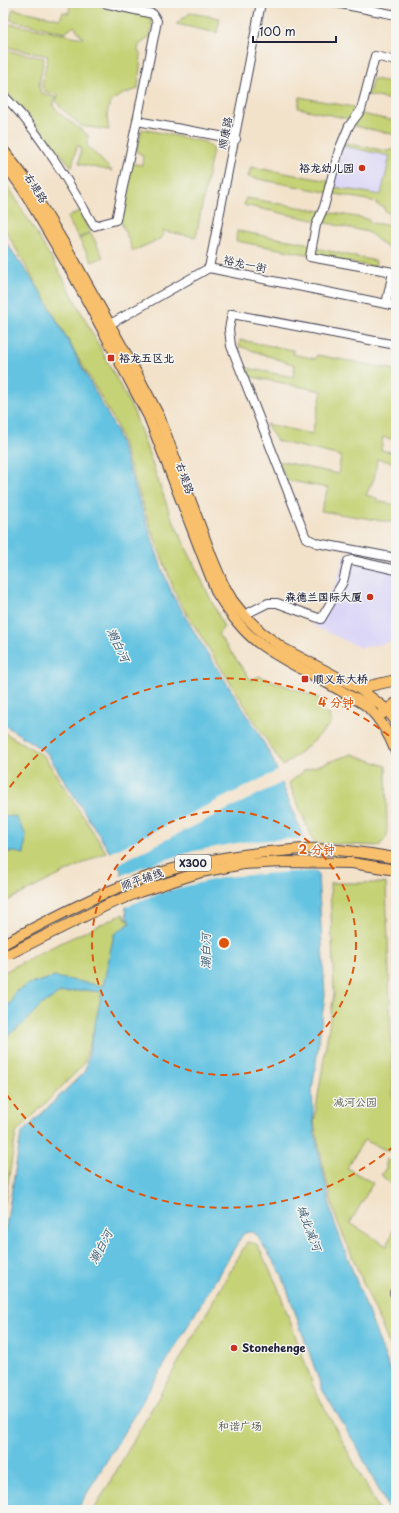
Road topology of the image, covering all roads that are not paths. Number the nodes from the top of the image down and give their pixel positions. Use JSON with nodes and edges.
{"nodes":[{"id":1,"x":104,"y":3,"type":"edge"},
{"id":2,"x":261,"y":3,"type":"edge"},
{"id":3,"x":336,"y":3,"type":"edge"},
{"id":4,"x":396,"y":15,"type":"edge"},
{"id":5,"x":396,"y":61,"type":"edge"},
{"id":6,"x":3,"y":95,"type":"edge"},
{"id":7,"x":137,"y":121,"type":"junction"},
{"id":8,"x":236,"y":139,"type":"junction"},
{"id":9,"x":3,"y":150,"type":"edge"},
{"id":10,"x":3,"y":161,"type":"edge"},
{"id":11,"x":210,"y":268,"type":"junction"},
{"id":12,"x":394,"y":272,"type":"edge"},
{"id":13,"x":386,"y":304,"type":"junction"},
{"id":14,"x":396,"y":306,"type":"edge"},
{"id":15,"x":106,"y":327,"type":"junction"},
{"id":16,"x":396,"y":345,"type":"edge"},
{"id":17,"x":396,"y":558,"type":"edge"},
{"id":18,"x":396,"y":570,"type":"edge"},
{"id":19,"x":244,"y":615,"type":"junction"},
{"id":20,"x":396,"y":680,"type":"edge"},
{"id":21,"x":360,"y":689,"type":"junction"},
{"id":22,"x":396,"y":703,"type":"edge"},
{"id":23,"x":387,"y":710,"type":"junction"},
{"id":24,"x":378,"y":718,"type":"junction"},
{"id":25,"x":396,"y":721,"type":"edge"},
{"id":26,"x":386,"y":730,"type":"junction"},
{"id":27,"x":396,"y":752,"type":"edge"},
{"id":28,"x":396,"y":858,"type":"edge"},
{"id":29,"x":396,"y":870,"type":"edge"},
{"id":30,"x":4,"y":944,"type":"edge"},
{"id":31,"x":6,"y":956,"type":"edge"}],
"edges":[{"from":1,"to":7,"type":"street"},
{"from":2,"to":8,"type":"street","name":"顺康路"},
{"from":3,"to":4,"type":"street"},
{"from":5,"to":12,"type":"street"},
{"from":6,"to":7,"type":"street"},
{"from":7,"to":8,"type":"street"},
{"from":8,"to":11,"type":"street","name":"顺康路"},
{"from":9,"to":15,"type":"main road","name":"右堤路"},
{"from":10,"to":15,"type":"main road","name":"右堤路"},
{"from":11,"to":13,"type":"street","name":"裕龙一街"},
{"from":11,"to":15,"type":"street","name":"裕龙一街"},
{"from":12,"to":13,"type":"street"},
{"from":13,"to":14,"type":"street","name":"裕龙一街"},
{"from":15,"to":19,"type":"main road","name":"右堤路"},
{"from":15,"to":24,"type":"main road","name":"右堤路"},
{"from":16,"to":17,"type":"street"},
{"from":18,"to":19,"type":"street"},
{"from":19,"to":21,"type":"main road","name":"右堤路"},
{"from":20,"to":21,"type":"main road"},
{"from":21,"to":23,"type":"main road","name":"右堤路"},
{"from":22,"to":23,"type":"main road"},
{"from":23,"to":24,"type":"main road"},
{"from":23,"to":25,"type":"main road","name":"右堤路"},
{"from":24,"to":26,"type":"main road","name":"右堤路"},
{"from":25,"to":26,"type":"main road"},
{"from":26,"to":27,"type":"main road","name":"右堤路"},
{"from":28,"to":30,"type":"main road","name":"顺平辅线","number":"X300","bridge":true},
{"from":29,"to":31,"type":"main road","name":"顺平辅线","number":"X300","bridge":true}]}
